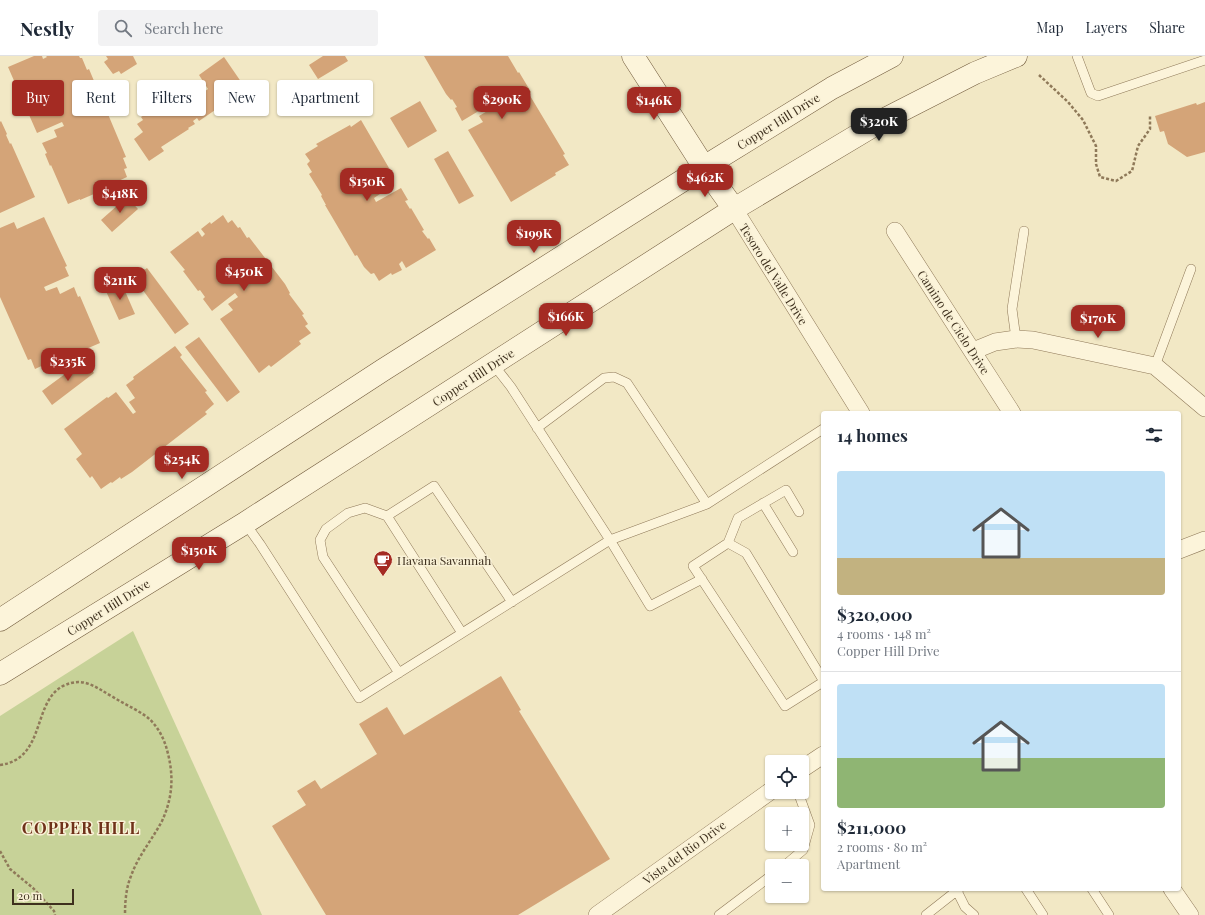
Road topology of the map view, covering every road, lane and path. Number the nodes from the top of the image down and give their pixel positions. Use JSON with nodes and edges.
{"nodes":[{"id":1,"x":633,"y":56,"type":"edge"},
{"id":2,"x":892,"y":56,"type":"edge"},
{"id":3,"x":1016,"y":56,"type":"edge"},
{"id":4,"x":1076,"y":56,"type":"edge"},
{"id":5,"x":1205,"y":60,"type":"edge"},
{"id":6,"x":1039,"y":75,"type":"dead end"},
{"id":7,"x":1150,"y":116,"type":"dead end"},
{"id":8,"x":704,"y":167,"type":"junction"},
{"id":9,"x":734,"y":209,"type":"junction"},
{"id":10,"x":895,"y":231,"type":"dead end"},
{"id":11,"x":1024,"y":231,"type":"dead end"},
{"id":12,"x":1191,"y":269,"type":"dead end"},
{"id":13,"x":1016,"y":339,"type":"junction"},
{"id":14,"x":973,"y":351,"type":"junction"},
{"id":15,"x":493,"y":364,"type":"junction"},
{"id":16,"x":1155,"y":366,"type":"junction"},
{"id":17,"x":1205,"y":408,"type":"edge"},
{"id":18,"x":855,"y":411,"type":"edge"},
{"id":19,"x":1011,"y":411,"type":"edge"},
{"id":20,"x":537,"y":428,"type":"junction"},
{"id":21,"x":821,"y":430,"type":"edge"},
{"id":22,"x":763,"y":503,"type":"junction"},
{"id":23,"x":707,"y":504,"type":"junction"},
{"id":24,"x":799,"y":512,"type":"dead end"},
{"id":25,"x":387,"y":516,"type":"junction"},
{"id":26,"x":245,"y":523,"type":"junction"},
{"id":27,"x":610,"y":540,"type":"junction"},
{"id":28,"x":1205,"y":540,"type":"edge"},
{"id":29,"x":728,"y":543,"type":"junction"},
{"id":30,"x":1181,"y":549,"type":"edge"},
{"id":31,"x":793,"y":552,"type":"dead end"},
{"id":32,"x":702,"y":579,"type":"junction"},
{"id":33,"x":512,"y":602,"type":"junction"},
{"id":34,"x":0,"y":620,"type":"edge"},
{"id":35,"x":462,"y":633,"type":"junction"},
{"id":36,"x":399,"y":673,"type":"junction"},
{"id":37,"x":0,"y":674,"type":"edge"},
{"id":38,"x":821,"y":678,"type":"edge"},
{"id":39,"x":821,"y":682,"type":"edge"},
{"id":40,"x":821,"y":756,"type":"edge"},
{"id":41,"x":809,"y":764,"type":"edge"},
{"id":42,"x":0,"y":765,"type":"edge"},
{"id":43,"x":765,"y":795,"type":"edge"},
{"id":44,"x":801,"y":799,"type":"edge"},
{"id":45,"x":0,"y":851,"type":"edge"},
{"id":46,"x":792,"y":859,"type":"edge"},
{"id":47,"x":765,"y":880,"type":"edge"},
{"id":48,"x":957,"y":891,"type":"edge"},
{"id":49,"x":958,"y":891,"type":"edge"},
{"id":50,"x":1030,"y":891,"type":"edge"},
{"id":51,"x":1093,"y":891,"type":"edge"},
{"id":52,"x":1173,"y":891,"type":"edge"},
{"id":53,"x":55,"y":915,"type":"edge"},
{"id":54,"x":125,"y":915,"type":"edge"},
{"id":55,"x":597,"y":915,"type":"edge"},
{"id":56,"x":719,"y":915,"type":"edge"},
{"id":57,"x":926,"y":915,"type":"edge"},
{"id":58,"x":974,"y":915,"type":"edge"},
{"id":59,"x":1043,"y":915,"type":"edge"},
{"id":60,"x":1109,"y":915,"type":"edge"},
{"id":61,"x":1190,"y":915,"type":"edge"}],
"edges":[{"from":1,"to":8,"type":"main road","name":"Tesoro del Valle Drive"},
{"from":2,"to":8,"type":"main road","name":"Copper Hill Drive"},
{"from":3,"to":9,"type":"main road","name":"Copper Hill Drive"},
{"from":4,"to":5,"type":"lane"},
{"from":6,"to":7,"type":"path"},
{"from":8,"to":9,"type":"main road","name":"Tesoro del Valle Drive"},
{"from":8,"to":34,"type":"main road","name":"Copper Hill Drive"},
{"from":9,"to":15,"type":"main road","name":"Copper Hill Drive"},
{"from":9,"to":18,"type":"street","name":"Tesoro del Valle Drive"},
{"from":10,"to":14,"type":"street","name":"Camino de Cielo Drive"},
{"from":11,"to":13,"type":"lane"},
{"from":12,"to":16,"type":"lane"},
{"from":13,"to":14,"type":"street"},
{"from":13,"to":16,"type":"street"},
{"from":14,"to":19,"type":"street","name":"Camino de Cielo Drive"},
{"from":15,"to":20,"type":"lane"},
{"from":15,"to":26,"type":"main road","name":"Copper Hill Drive"},
{"from":16,"to":17,"type":"street"},
{"from":20,"to":23,"type":"lane"},
{"from":20,"to":27,"type":"lane"},
{"from":21,"to":23,"type":"lane"},
{"from":22,"to":24,"type":"lane"},
{"from":22,"to":29,"type":"lane"},
{"from":22,"to":31,"type":"lane"},
{"from":23,"to":27,"type":"lane"},
{"from":25,"to":33,"type":"lane"},
{"from":25,"to":35,"type":"lane"},
{"from":25,"to":36,"type":"lane"},
{"from":26,"to":36,"type":"lane"},
{"from":26,"to":37,"type":"main road","name":"Copper Hill Drive"},
{"from":27,"to":32,"type":"lane"},
{"from":27,"to":33,"type":"lane"},
{"from":28,"to":30,"type":"street"},
{"from":29,"to":32,"type":"lane"},
{"from":29,"to":38,"type":"lane"},
{"from":32,"to":39,"type":"lane"},
{"from":33,"to":35,"type":"lane"},
{"from":35,"to":36,"type":"lane"},
{"from":40,"to":41,"type":"street"},
{"from":42,"to":54,"type":"path"},
{"from":43,"to":55,"type":"street","name":"Vista del Rio Drive"},
{"from":44,"to":46,"type":"lane"},
{"from":45,"to":53,"type":"path"},
{"from":47,"to":56,"type":"lane"},
{"from":48,"to":57,"type":"lane"},
{"from":49,"to":58,"type":"lane"},
{"from":50,"to":59,"type":"lane"},
{"from":51,"to":60,"type":"lane"},
{"from":52,"to":61,"type":"street"}]}
